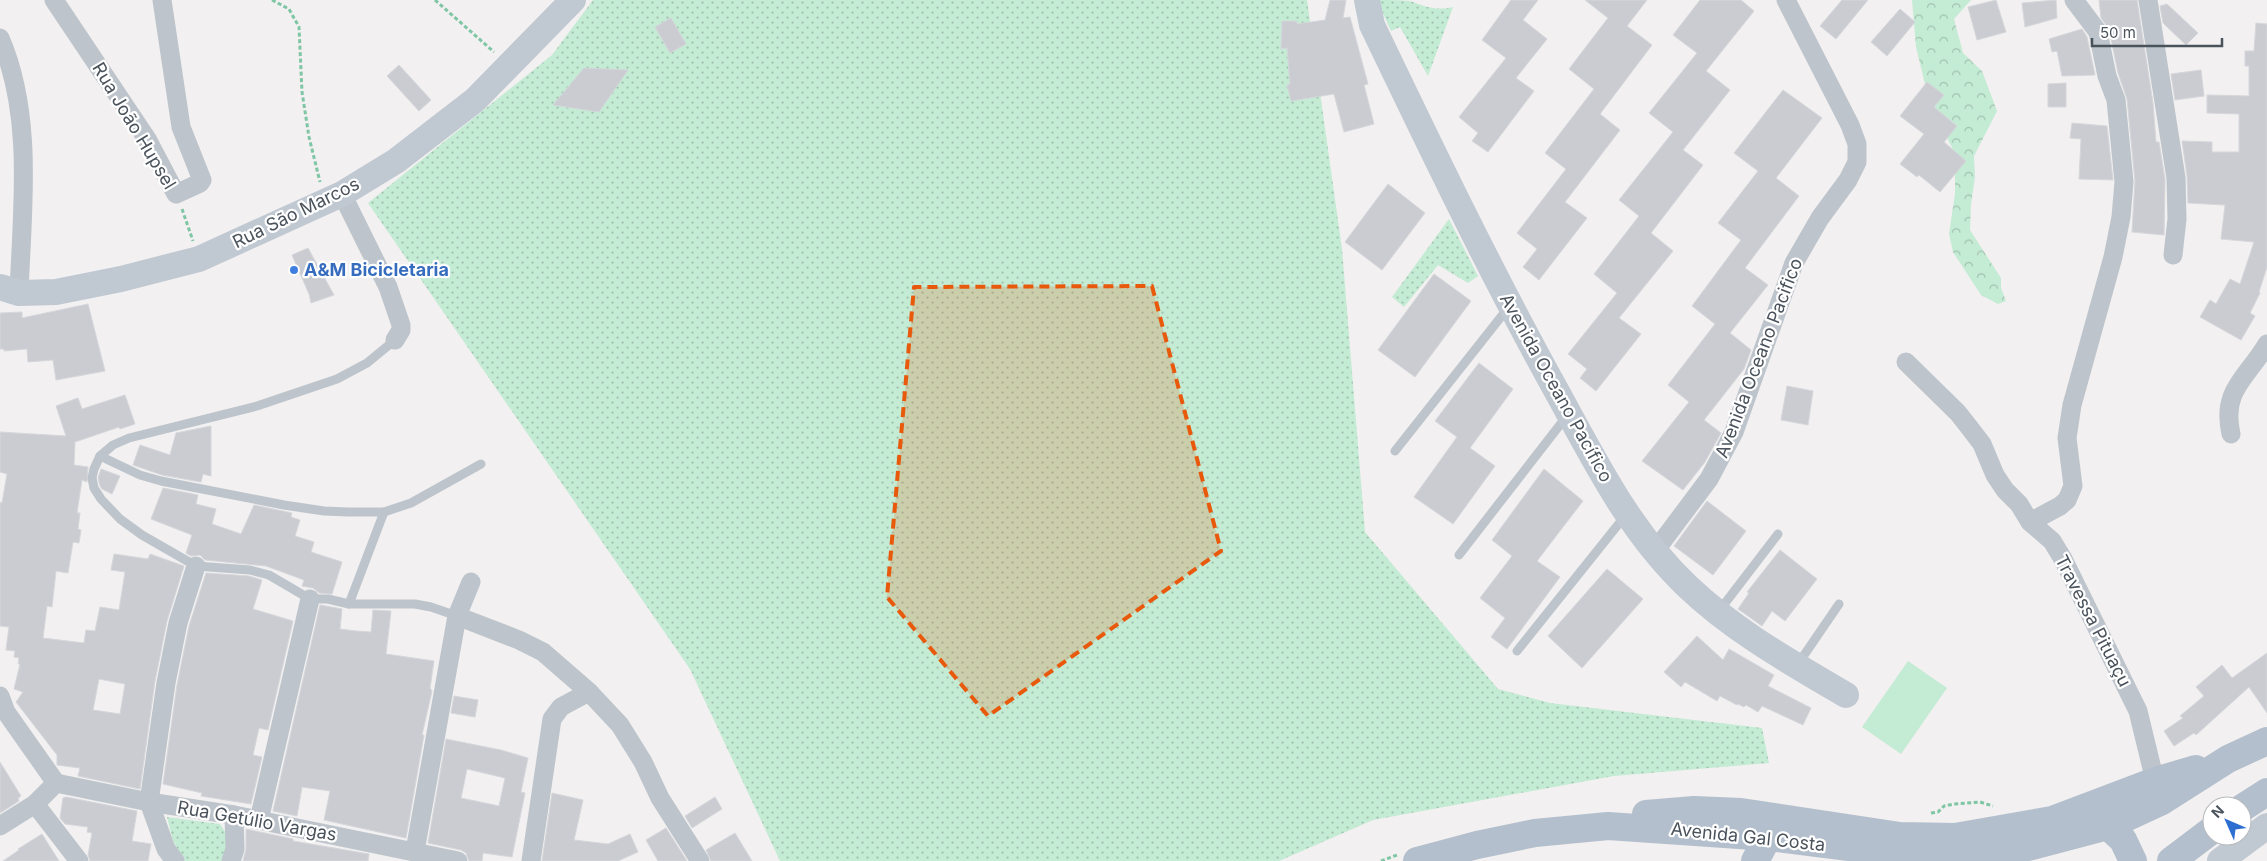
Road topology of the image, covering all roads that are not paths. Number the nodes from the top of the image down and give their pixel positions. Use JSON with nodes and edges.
{"nodes":[{"id":1,"x":54,"y":0,"type":"edge"},
{"id":2,"x":162,"y":0,"type":"edge"},
{"id":3,"x":555,"y":0,"type":"edge"},
{"id":4,"x":573,"y":0,"type":"edge"},
{"id":5,"x":1366,"y":0,"type":"edge"},
{"id":6,"x":1786,"y":0,"type":"edge"},
{"id":7,"x":2074,"y":0,"type":"edge"},
{"id":8,"x":2148,"y":0,"type":"edge"},
{"id":9,"x":544,"y":30,"type":"junction"},
{"id":10,"x":0,"y":38,"type":"edge"},
{"id":11,"x":333,"y":198,"type":"junction"},
{"id":12,"x":2173,"y":254,"type":"dead end"},
{"id":13,"x":10,"y":290,"type":"edge"},
{"id":14,"x":1510,"y":306,"type":"junction"},
{"id":15,"x":395,"y":340,"type":"joint"},
{"id":16,"x":2267,"y":344,"type":"edge"},
{"id":17,"x":1906,"y":362,"type":"dead end"},
{"id":18,"x":1569,"y":414,"type":"junction"},
{"id":19,"x":2231,"y":434,"type":"dead end"},
{"id":20,"x":1395,"y":451,"type":"dead end"},
{"id":21,"x":100,"y":456,"type":"junction"},
{"id":22,"x":481,"y":464,"type":"dead end"},
{"id":23,"x":384,"y":512,"type":"junction"},
{"id":24,"x":1626,"y":514,"type":"junction"},
{"id":25,"x":2030,"y":522,"type":"junction"},
{"id":26,"x":1778,"y":534,"type":"dead end"},
{"id":27,"x":1655,"y":551,"type":"junction"},
{"id":28,"x":1459,"y":555,"type":"dead end"},
{"id":29,"x":196,"y":566,"type":"junction"},
{"id":30,"x":471,"y":582,"type":"dead end"},
{"id":31,"x":310,"y":599,"type":"junction"},
{"id":32,"x":349,"y":604,"type":"junction"},
{"id":33,"x":1838,"y":604,"type":"dead end"},
{"id":34,"x":1717,"y":613,"type":"junction"},
{"id":35,"x":457,"y":616,"type":"junction"},
{"id":36,"x":1517,"y":650,"type":"dead end"},
{"id":37,"x":1797,"y":666,"type":"junction"},
{"id":38,"x":590,"y":692,"type":"junction"},
{"id":39,"x":1846,"y":695,"type":"dead end"},
{"id":40,"x":2,"y":706,"type":"edge"},
{"id":41,"x":2267,"y":741,"type":"edge"},
{"id":42,"x":2228,"y":759,"type":"junction"},
{"id":43,"x":2155,"y":781,"type":"junction"},
{"id":44,"x":56,"y":783,"type":"junction"},
{"id":45,"x":2267,"y":792,"type":"edge"},
{"id":46,"x":149,"y":802,"type":"junction"},
{"id":47,"x":2252,"y":802,"type":"edge"},
{"id":48,"x":35,"y":804,"type":"junction"},
{"id":49,"x":234,"y":814,"type":"junction"},
{"id":50,"x":259,"y":820,"type":"junction"},
{"id":51,"x":2052,"y":820,"type":"junction"},
{"id":52,"x":1809,"y":822,"type":"junction"},
{"id":53,"x":0,"y":826,"type":"edge"},
{"id":54,"x":2108,"y":826,"type":"junction"},
{"id":55,"x":2267,"y":826,"type":"edge"},
{"id":56,"x":1574,"y":828,"type":"junction"},
{"id":57,"x":1768,"y":837,"type":"junction"},
{"id":58,"x":2202,"y":838,"type":"edge"},
{"id":59,"x":415,"y":851,"type":"junction"},
{"id":60,"x":2227,"y":859,"type":"edge"},
{"id":61,"x":79,"y":861,"type":"edge"},
{"id":62,"x":175,"y":861,"type":"edge"},
{"id":63,"x":231,"y":861,"type":"edge"},
{"id":64,"x":458,"y":861,"type":"edge"},
{"id":65,"x":531,"y":861,"type":"edge"},
{"id":66,"x":700,"y":861,"type":"edge"},
{"id":67,"x":1417,"y":861,"type":"edge"},
{"id":68,"x":1755,"y":861,"type":"edge"},
{"id":69,"x":2133,"y":861,"type":"edge"},
{"id":70,"x":2171,"y":861,"type":"edge"}],
"edges":[{"from":1,"to":2,"type":"street","name":"Rua João Hupsel"},
{"from":3,"to":9,"type":"street","name":"Rua São Marcos"},
{"from":4,"to":9,"type":"street","name":"Rua São Marcos"},
{"from":5,"to":14,"type":"street","name":"Avenida Oceano Pacífico"},
{"from":6,"to":27,"type":"street","name":"Avenida Oceano Pacifico"},
{"from":7,"to":25,"type":"street"},
{"from":8,"to":12,"type":"street"},
{"from":9,"to":11,"type":"street","name":"Rua São Marcos"},
{"from":10,"to":13,"type":"street"},
{"from":11,"to":13,"type":"street","name":"Rua São Marcos"},
{"from":11,"to":15,"type":"street"},
{"from":14,"to":18,"type":"street","name":"Avenida Oceano Pacífico"},
{"from":14,"to":20,"type":"lane"},
{"from":15,"to":21,"type":"lane"},
{"from":16,"to":19,"type":"street"},
{"from":17,"to":25,"type":"street","name":"Travessa Pituaçu"},
{"from":18,"to":24,"type":"street","name":"Avenida Oceano Pacífico"},
{"from":18,"to":28,"type":"lane"},
{"from":21,"to":23,"type":"lane"},
{"from":21,"to":29,"type":"lane"},
{"from":22,"to":23,"type":"lane"},
{"from":23,"to":32,"type":"lane"},
{"from":24,"to":27,"type":"street","name":"Avenida Oceano Pacífico"},
{"from":24,"to":36,"type":"lane"},
{"from":25,"to":43,"type":"street","name":"Travessa Pituaçu"},
{"from":26,"to":34,"type":"lane"},
{"from":27,"to":34,"type":"street","name":"Avenida Oceano Pacífico"},
{"from":29,"to":31,"type":"lane"},
{"from":29,"to":46,"type":"street"},
{"from":30,"to":35,"type":"street"},
{"from":31,"to":32,"type":"lane"},
{"from":31,"to":50,"type":"street"},
{"from":32,"to":35,"type":"lane"},
{"from":33,"to":37,"type":"lane"},
{"from":34,"to":37,"type":"street","name":"Avenida Oceano Pacífico"},
{"from":35,"to":38,"type":"street"},
{"from":35,"to":59,"type":"street"},
{"from":37,"to":39,"type":"street","name":"Avenida Oceano Pacífico"},
{"from":38,"to":65,"type":"street"},
{"from":38,"to":66,"type":"street"},
{"from":40,"to":44,"type":"street"},
{"from":41,"to":42,"type":"main road","name":"Avenida Gal Costa"},
{"from":42,"to":43,"type":"main road"},
{"from":42,"to":54,"type":"main road","name":"Avenida Gal Costa"},
{"from":43,"to":51,"type":"main road"},
{"from":44,"to":46,"type":"street","name":"Rua Getúlio Vargas"},
{"from":44,"to":48,"type":"street"},
{"from":45,"to":47,"type":"main road"},
{"from":46,"to":49,"type":"street","name":"Rua Getúlio Vargas"},
{"from":46,"to":62,"type":"street"},
{"from":48,"to":53,"type":"street"},
{"from":48,"to":61,"type":"street"},
{"from":49,"to":50,"type":"street","name":"Rua Getúlio Vargas"},
{"from":49,"to":63,"type":"street"},
{"from":50,"to":59,"type":"street","name":"Rua Getúlio Vargas"},
{"from":51,"to":52,"type":"main road"},
{"from":51,"to":54,"type":"main road"},
{"from":52,"to":56,"type":"main road"},
{"from":52,"to":57,"type":"main road"},
{"from":54,"to":57,"type":"main road","name":"Avenida Gal Costa"},
{"from":54,"to":69,"type":"main road"},
{"from":55,"to":60,"type":"street"},
{"from":56,"to":57,"type":"main road","name":"Avenida Gal Costa"},
{"from":56,"to":67,"type":"main road","name":"Avenida Gal Costa"},
{"from":57,"to":68,"type":"main road"},
{"from":58,"to":70,"type":"main road"},
{"from":59,"to":64,"type":"street","name":"Rua Getúlio Vargas"}]}
